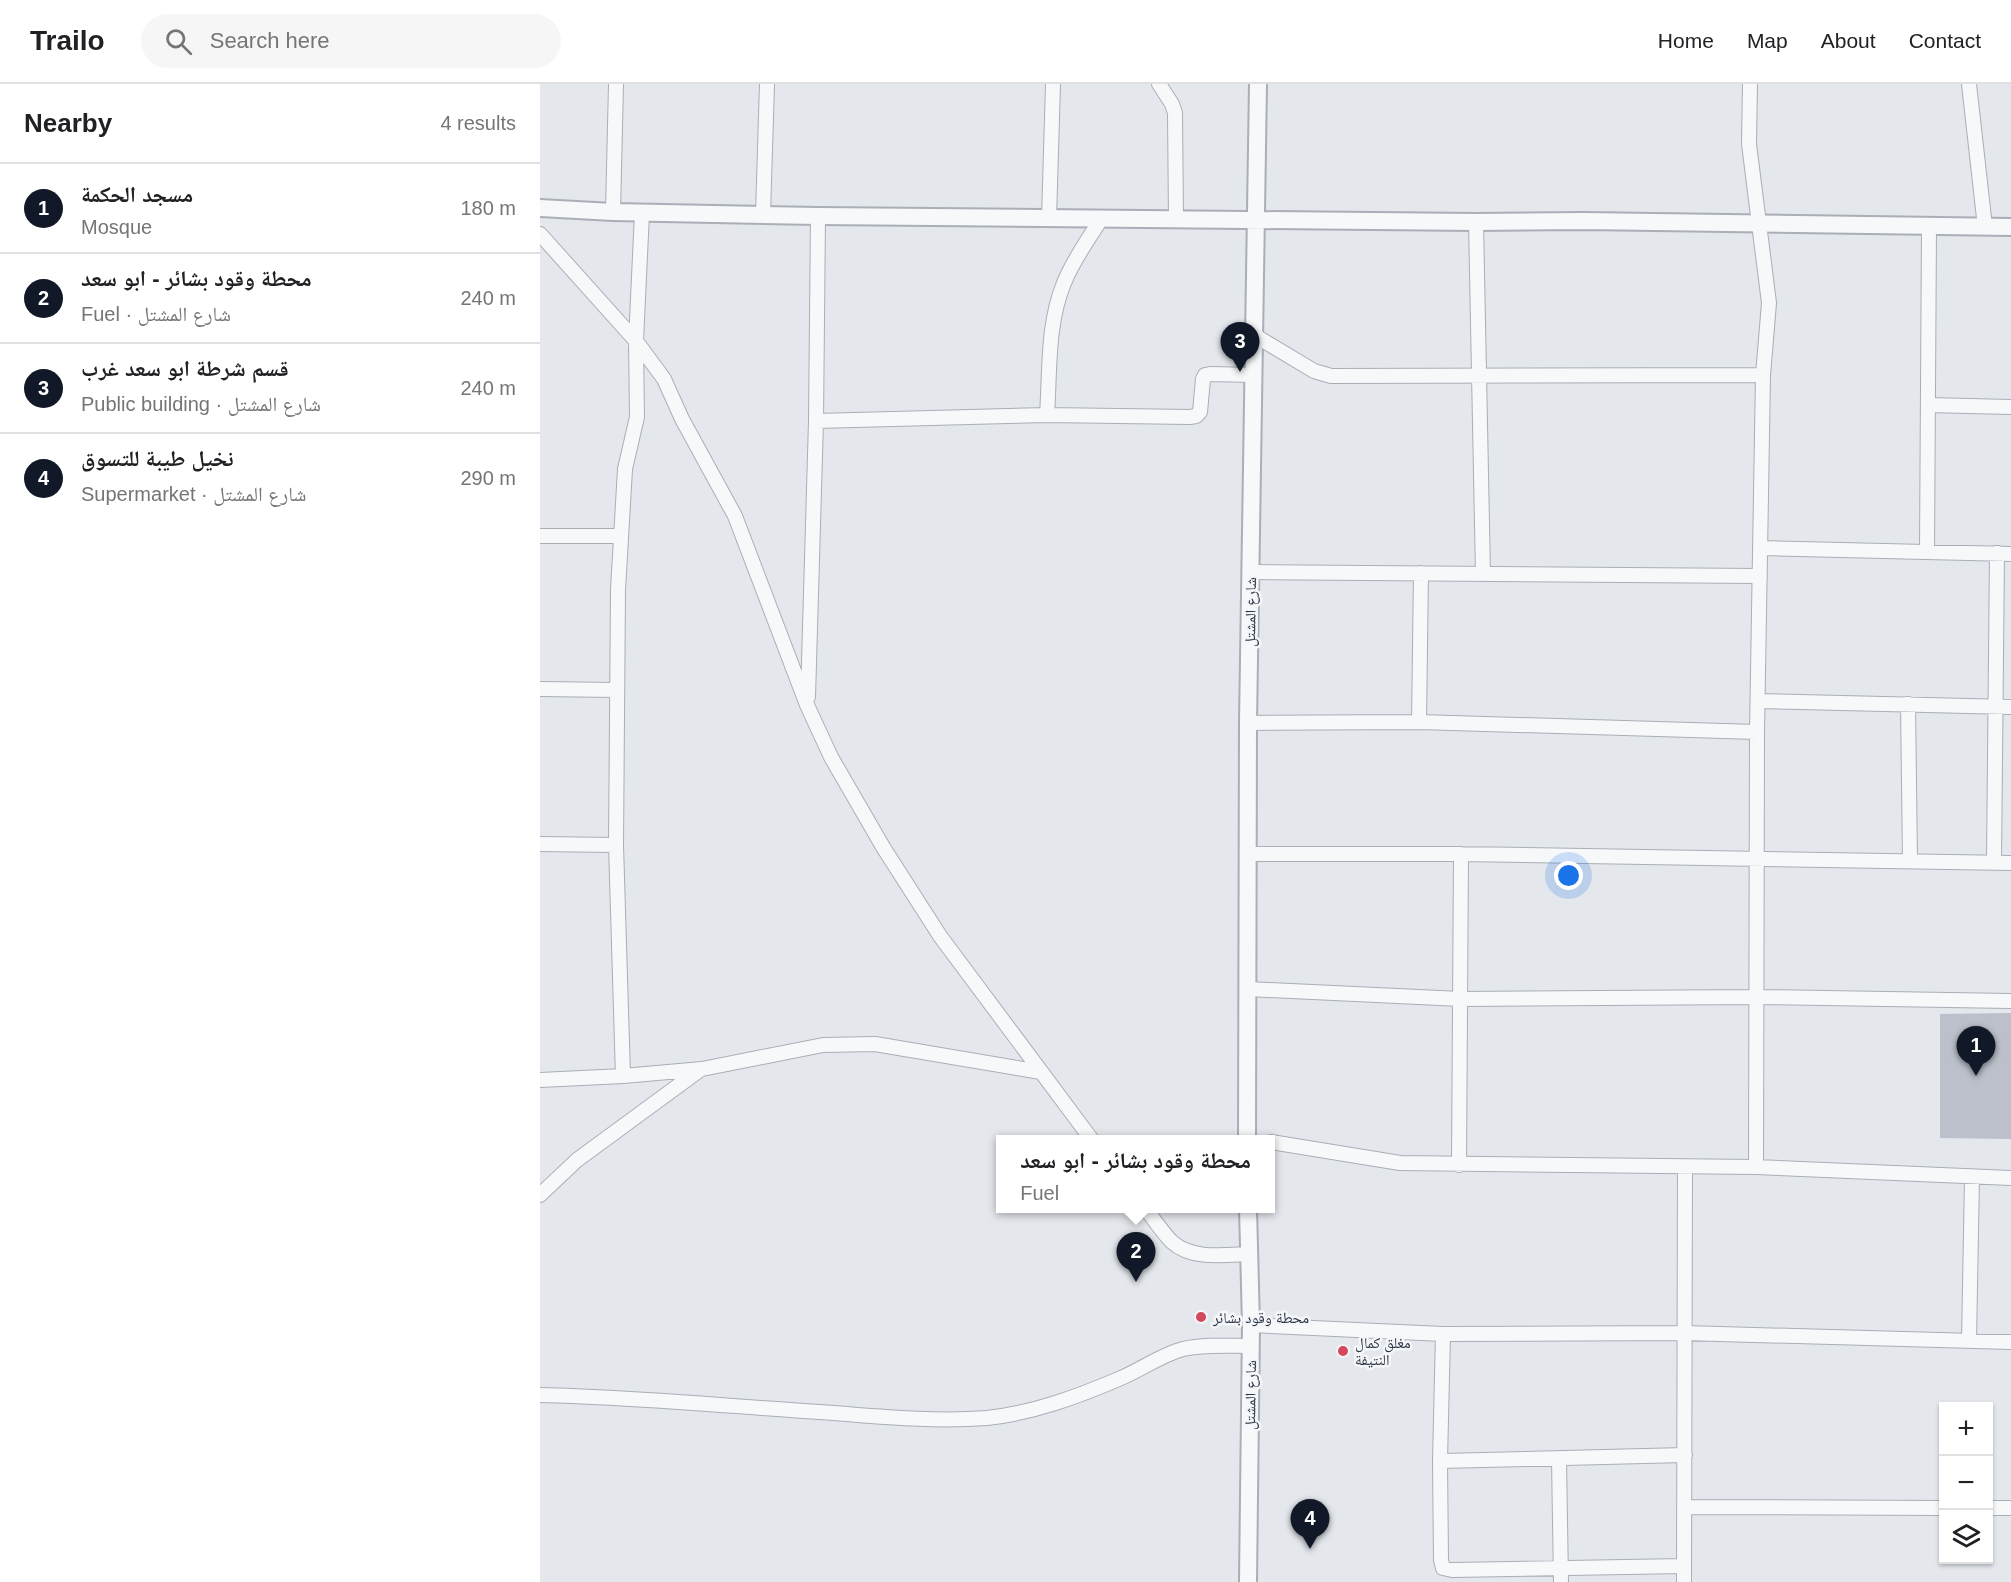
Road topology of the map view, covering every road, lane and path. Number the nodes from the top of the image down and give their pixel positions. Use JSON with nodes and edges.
{"nodes":[{"id":1,"x":616,"y":84,"type":"edge"},
{"id":2,"x":767,"y":84,"type":"edge"},
{"id":3,"x":1053,"y":84,"type":"edge"},
{"id":4,"x":1159,"y":84,"type":"edge"},
{"id":5,"x":1258,"y":84,"type":"edge"},
{"id":6,"x":1750,"y":84,"type":"edge"},
{"id":7,"x":1969,"y":84,"type":"edge"},
{"id":8,"x":540,"y":208,"type":"edge"},
{"id":9,"x":613,"y":212,"type":"junction"},
{"id":10,"x":642,"y":213,"type":"junction"},
{"id":11,"x":763,"y":214,"type":"junction"},
{"id":12,"x":818,"y":216,"type":"junction"},
{"id":13,"x":1049,"y":219,"type":"junction"},
{"id":14,"x":1101,"y":219,"type":"junction"},
{"id":15,"x":1257,"y":219,"type":"junction"},
{"id":16,"x":1176,"y":220,"type":"junction"},
{"id":17,"x":1476,"y":222,"type":"junction"},
{"id":18,"x":1759,"y":224,"type":"junction"},
{"id":19,"x":1929,"y":226,"type":"junction"},
{"id":20,"x":1985,"y":227,"type":"junction"},
{"id":21,"x":2011,"y":227,"type":"edge"},
{"id":22,"x":540,"y":234,"type":"edge"},
{"id":23,"x":1254,"y":334,"type":"junction"},
{"id":24,"x":636,"y":341,"type":"junction"},
{"id":25,"x":1254,"y":375,"type":"junction"},
{"id":26,"x":1763,"y":375,"type":"junction"},
{"id":27,"x":1479,"y":377,"type":"junction"},
{"id":28,"x":1928,"y":405,"type":"junction"},
{"id":29,"x":2011,"y":407,"type":"edge"},
{"id":30,"x":1047,"y":415,"type":"junction"},
{"id":31,"x":816,"y":421,"type":"junction"},
{"id":32,"x":540,"y":536,"type":"edge"},
{"id":33,"x":621,"y":536,"type":"junction"},
{"id":34,"x":1761,"y":548,"type":"junction"},
{"id":35,"x":1927,"y":552,"type":"junction"},
{"id":36,"x":2004,"y":553,"type":"edge"},
{"id":37,"x":1251,"y":572,"type":"junction"},
{"id":38,"x":1421,"y":573,"type":"junction"},
{"id":39,"x":1483,"y":574,"type":"junction"},
{"id":40,"x":1760,"y":576,"type":"junction"},
{"id":41,"x":540,"y":689,"type":"edge"},
{"id":42,"x":616,"y":690,"type":"junction"},
{"id":43,"x":1759,"y":701,"type":"junction"},
{"id":44,"x":1908,"y":704,"type":"junction"},
{"id":45,"x":807,"y":705,"type":"junction"},
{"id":46,"x":1995,"y":706,"type":"junction"},
{"id":47,"x":2011,"y":707,"type":"edge"},
{"id":48,"x":1419,"y":722,"type":"junction"},
{"id":49,"x":1248,"y":723,"type":"junction"},
{"id":50,"x":1757,"y":732,"type":"junction"},
{"id":51,"x":540,"y":844,"type":"edge"},
{"id":52,"x":616,"y":845,"type":"junction"},
{"id":53,"x":1249,"y":854,"type":"junction"},
{"id":54,"x":1461,"y":854,"type":"junction"},
{"id":55,"x":1756,"y":858,"type":"junction"},
{"id":56,"x":1910,"y":861,"type":"junction"},
{"id":57,"x":1994,"y":862,"type":"junction"},
{"id":58,"x":2011,"y":862,"type":"edge"},
{"id":59,"x":1246,"y":989,"type":"junction"},
{"id":60,"x":1757,"y":997,"type":"junction"},
{"id":61,"x":1461,"y":999,"type":"junction"},
{"id":62,"x":2011,"y":1001,"type":"edge"},
{"id":63,"x":702,"y":1069,"type":"junction"},
{"id":64,"x":1041,"y":1072,"type":"junction"},
{"id":65,"x":623,"y":1076,"type":"junction"},
{"id":66,"x":540,"y":1080,"type":"edge"},
{"id":67,"x":1088,"y":1135,"type":"edge"},
{"id":68,"x":1251,"y":1135,"type":"edge"},
{"id":69,"x":1275,"y":1143,"type":"edge"},
{"id":70,"x":1459,"y":1165,"type":"junction"},
{"id":71,"x":1685,"y":1167,"type":"junction"},
{"id":72,"x":1756,"y":1167,"type":"junction"},
{"id":73,"x":1972,"y":1178,"type":"junction"},
{"id":74,"x":2011,"y":1178,"type":"edge"},
{"id":75,"x":540,"y":1195,"type":"edge"},
{"id":76,"x":1148,"y":1213,"type":"edge"},
{"id":77,"x":1248,"y":1213,"type":"edge"},
{"id":78,"x":1249,"y":1254,"type":"junction"},
{"id":79,"x":1251,"y":1325,"type":"junction"},
{"id":80,"x":1684,"y":1333,"type":"junction"},
{"id":81,"x":1443,"y":1334,"type":"junction"},
{"id":82,"x":1969,"y":1341,"type":"junction"},
{"id":83,"x":2011,"y":1342,"type":"edge"},
{"id":84,"x":1251,"y":1346,"type":"junction"},
{"id":85,"x":540,"y":1395,"type":"edge"},
{"id":86,"x":1685,"y":1455,"type":"junction"},
{"id":87,"x":1559,"y":1459,"type":"junction"},
{"id":88,"x":1440,"y":1461,"type":"junction"},
{"id":89,"x":1685,"y":1507,"type":"junction"},
{"id":90,"x":1939,"y":1508,"type":"edge"},
{"id":91,"x":1993,"y":1508,"type":"edge"},
{"id":92,"x":2011,"y":1508,"type":"edge"},
{"id":93,"x":1684,"y":1566,"type":"junction"},
{"id":94,"x":1561,"y":1575,"type":"edge"},
{"id":95,"x":1248,"y":1582,"type":"edge"},
{"id":96,"x":1684,"y":1582,"type":"edge"}],
"edges":[{"from":1,"to":9,"type":"street"},
{"from":2,"to":11,"type":"street"},
{"from":3,"to":13,"type":"street"},
{"from":4,"to":16,"type":"street"},
{"from":5,"to":15,"type":"street","name":"شارع المشتل"},
{"from":6,"to":18,"type":"street"},
{"from":7,"to":20,"type":"street"},
{"from":8,"to":9,"type":"street"},
{"from":9,"to":10,"type":"street"},
{"from":10,"to":11,"type":"street"},
{"from":10,"to":24,"type":"street"},
{"from":11,"to":12,"type":"street"},
{"from":12,"to":13,"type":"street"},
{"from":12,"to":31,"type":"street"},
{"from":13,"to":14,"type":"street"},
{"from":14,"to":16,"type":"street"},
{"from":14,"to":30,"type":"street"},
{"from":15,"to":16,"type":"street"},
{"from":15,"to":17,"type":"street"},
{"from":15,"to":23,"type":"street","name":"شارع المشتل"},
{"from":17,"to":18,"type":"street"},
{"from":17,"to":27,"type":"street"},
{"from":18,"to":19,"type":"street"},
{"from":18,"to":26,"type":"street"},
{"from":19,"to":20,"type":"street"},
{"from":19,"to":28,"type":"street"},
{"from":20,"to":21,"type":"street"},
{"from":22,"to":24,"type":"street"},
{"from":23,"to":25,"type":"street","name":"شارع المشتل"},
{"from":23,"to":27,"type":"street"},
{"from":24,"to":33,"type":"street"},
{"from":24,"to":45,"type":"street"},
{"from":25,"to":30,"type":"street"},
{"from":25,"to":37,"type":"street","name":"شارع المشتل"},
{"from":26,"to":27,"type":"street"},
{"from":26,"to":34,"type":"street"},
{"from":27,"to":39,"type":"street"},
{"from":28,"to":29,"type":"street"},
{"from":28,"to":35,"type":"street"},
{"from":30,"to":31,"type":"street"},
{"from":31,"to":45,"type":"street"},
{"from":32,"to":33,"type":"street"},
{"from":33,"to":42,"type":"street"},
{"from":34,"to":35,"type":"street"},
{"from":34,"to":40,"type":"street"},
{"from":35,"to":36,"type":"street"},
{"from":36,"to":46,"type":"street"},
{"from":37,"to":38,"type":"street"},
{"from":37,"to":49,"type":"street","name":"شارع المشتل"},
{"from":38,"to":39,"type":"street"},
{"from":38,"to":48,"type":"street"},
{"from":39,"to":40,"type":"street"},
{"from":40,"to":43,"type":"street"},
{"from":41,"to":42,"type":"street"},
{"from":42,"to":52,"type":"street"},
{"from":43,"to":44,"type":"street"},
{"from":43,"to":50,"type":"street"},
{"from":44,"to":46,"type":"street"},
{"from":44,"to":56,"type":"street"},
{"from":45,"to":64,"type":"street"},
{"from":46,"to":47,"type":"street"},
{"from":46,"to":57,"type":"street"},
{"from":48,"to":49,"type":"street"},
{"from":48,"to":50,"type":"street"},
{"from":49,"to":53,"type":"street","name":"شارع المشتل"},
{"from":50,"to":55,"type":"street"},
{"from":51,"to":52,"type":"street"},
{"from":52,"to":65,"type":"street"},
{"from":53,"to":54,"type":"street"},
{"from":53,"to":59,"type":"street","name":"شارع المشتل"},
{"from":54,"to":55,"type":"street"},
{"from":54,"to":61,"type":"street"},
{"from":55,"to":56,"type":"street"},
{"from":55,"to":60,"type":"street"},
{"from":56,"to":57,"type":"street"},
{"from":57,"to":58,"type":"street"},
{"from":59,"to":61,"type":"street"},
{"from":59,"to":68,"type":"street","name":"شارع المشتل"},
{"from":60,"to":61,"type":"street"},
{"from":60,"to":62,"type":"street"},
{"from":60,"to":72,"type":"street"},
{"from":61,"to":70,"type":"street"},
{"from":63,"to":64,"type":"street"},
{"from":63,"to":65,"type":"street"},
{"from":63,"to":75,"type":"street"},
{"from":64,"to":67,"type":"street"},
{"from":65,"to":66,"type":"street"},
{"from":69,"to":70,"type":"street"},
{"from":70,"to":71,"type":"street"},
{"from":71,"to":72,"type":"street"},
{"from":71,"to":80,"type":"street"},
{"from":72,"to":73,"type":"street"},
{"from":73,"to":74,"type":"street"},
{"from":73,"to":82,"type":"street"},
{"from":76,"to":78,"type":"street"},
{"from":77,"to":78,"type":"street","name":"شارع المشتل"},
{"from":78,"to":79,"type":"street","name":"شارع المشتل"},
{"from":79,"to":81,"type":"street"},
{"from":79,"to":84,"type":"street","name":"شارع المشتل"},
{"from":80,"to":81,"type":"street"},
{"from":80,"to":82,"type":"street"},
{"from":80,"to":86,"type":"street"},
{"from":81,"to":88,"type":"street"},
{"from":82,"to":83,"type":"street"},
{"from":84,"to":85,"type":"street"},
{"from":84,"to":95,"type":"street","name":"شارع المشتل"},
{"from":86,"to":87,"type":"street"},
{"from":86,"to":89,"type":"street"},
{"from":87,"to":88,"type":"street"},
{"from":87,"to":94,"type":"street"},
{"from":88,"to":94,"type":"street"},
{"from":89,"to":90,"type":"street"},
{"from":89,"to":93,"type":"street"},
{"from":91,"to":92,"type":"street"},
{"from":93,"to":94,"type":"street"},
{"from":93,"to":96,"type":"street"}]}
